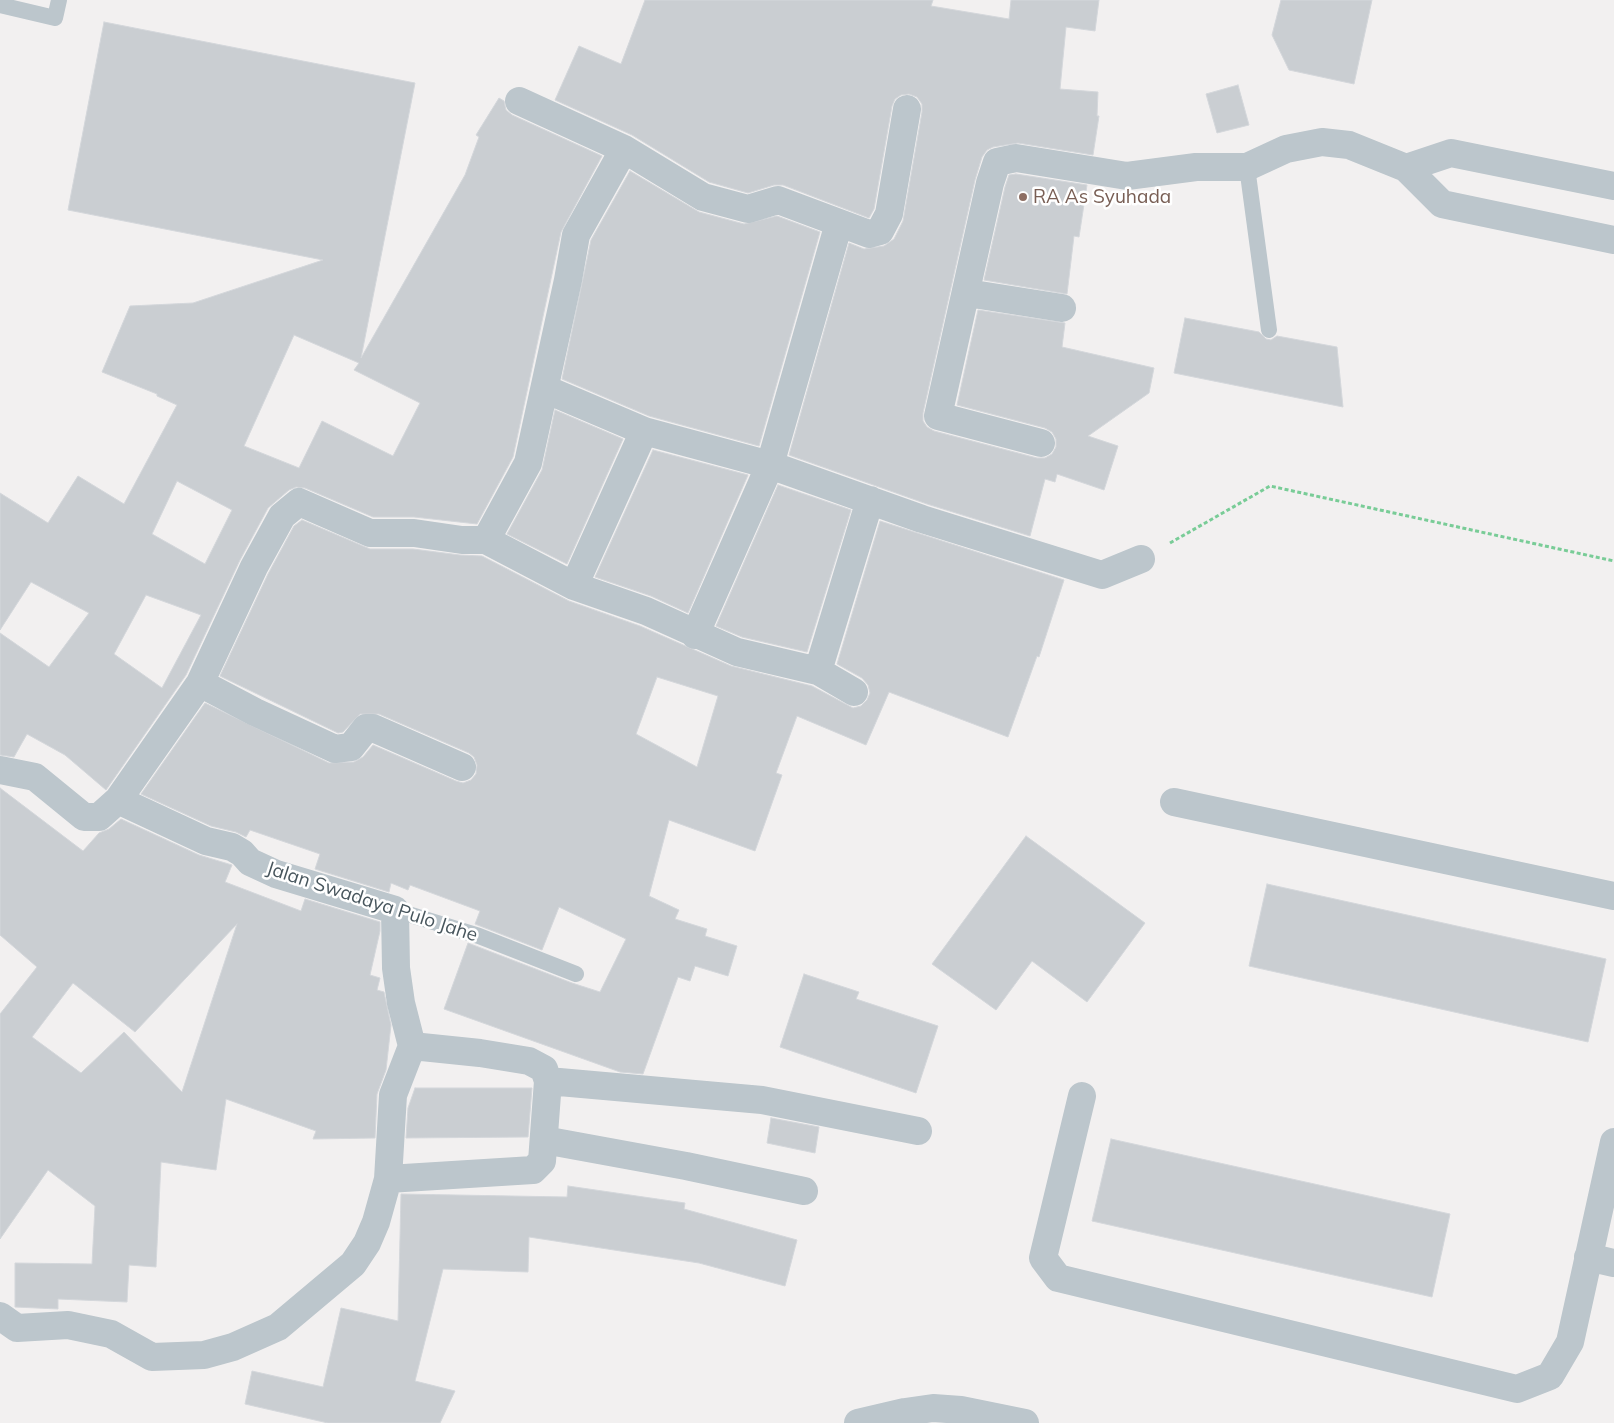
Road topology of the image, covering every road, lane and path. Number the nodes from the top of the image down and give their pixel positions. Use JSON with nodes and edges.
{"nodes":[{"id":1,"x":59,"y":0,"type":"edge"},
{"id":2,"x":0,"y":5,"type":"edge"},
{"id":3,"x":519,"y":101,"type":"dead end"},
{"id":4,"x":908,"y":109,"type":"dead end"},
{"id":5,"x":624,"y":149,"type":"junction"},
{"id":6,"x":1247,"y":167,"type":"junction"},
{"id":7,"x":1406,"y":168,"type":"junction"},
{"id":8,"x":1614,"y":186,"type":"edge"},
{"id":9,"x":840,"y":223,"type":"junction"},
{"id":10,"x":1614,"y":240,"type":"edge"},
{"id":11,"x":967,"y":293,"type":"junction"},
{"id":12,"x":1062,"y":308,"type":"dead end"},
{"id":13,"x":1268,"y":330,"type":"dead end"},
{"id":14,"x":545,"y":389,"type":"junction"},
{"id":15,"x":644,"y":431,"type":"junction"},
{"id":16,"x":1041,"y":443,"type":"dead end"},
{"id":17,"x":770,"y":465,"type":"junction"},
{"id":18,"x":870,"y":500,"type":"junction"},
{"id":19,"x":486,"y":540,"type":"junction"},
{"id":20,"x":1142,"y":559,"type":"joint"},
{"id":21,"x":1614,"y":561,"type":"edge"},
{"id":22,"x":574,"y":586,"type":"junction"},
{"id":23,"x":695,"y":635,"type":"junction"},
{"id":24,"x":818,"y":671,"type":"junction"},
{"id":25,"x":200,"y":683,"type":"junction"},
{"id":26,"x":854,"y":692,"type":"dead end"},
{"id":27,"x":462,"y":767,"type":"dead end"},
{"id":28,"x":0,"y":770,"type":"edge"},
{"id":29,"x":118,"y":800,"type":"junction"},
{"id":30,"x":1174,"y":802,"type":"dead end"},
{"id":31,"x":1614,"y":896,"type":"edge"},
{"id":32,"x":395,"y":910,"type":"junction"},
{"id":33,"x":576,"y":974,"type":"dead end"},
{"id":34,"x":412,"y":1046,"type":"junction"},
{"id":35,"x":548,"y":1081,"type":"junction"},
{"id":36,"x":1082,"y":1096,"type":"dead end"},
{"id":37,"x":918,"y":1131,"type":"dead end"},
{"id":38,"x":544,"y":1140,"type":"junction"},
{"id":39,"x":1614,"y":1142,"type":"edge"},
{"id":40,"x":388,"y":1179,"type":"junction"},
{"id":41,"x":804,"y":1191,"type":"dead end"},
{"id":42,"x":1601,"y":1260,"type":"edge"},
{"id":43,"x":0,"y":1316,"type":"edge"},
{"id":44,"x":858,"y":1423,"type":"edge"},
{"id":45,"x":1025,"y":1423,"type":"edge"}],
"edges":[{"from":1,"to":2,"type":"lane"},
{"from":3,"to":5,"type":"street"},
{"from":4,"to":9,"type":"street"},
{"from":5,"to":9,"type":"street"},
{"from":5,"to":14,"type":"street"},
{"from":6,"to":7,"type":"street"},
{"from":6,"to":11,"type":"street"},
{"from":6,"to":13,"type":"lane"},
{"from":7,"to":8,"type":"street"},
{"from":7,"to":10,"type":"street"},
{"from":9,"to":17,"type":"street"},
{"from":11,"to":12,"type":"street"},
{"from":11,"to":16,"type":"street"},
{"from":14,"to":15,"type":"street"},
{"from":14,"to":19,"type":"street"},
{"from":15,"to":17,"type":"street"},
{"from":15,"to":22,"type":"street"},
{"from":17,"to":18,"type":"street"},
{"from":17,"to":23,"type":"street"},
{"from":18,"to":20,"type":"street"},
{"from":18,"to":24,"type":"street"},
{"from":19,"to":22,"type":"street"},
{"from":19,"to":25,"type":"street"},
{"from":20,"to":21,"type":"path"},
{"from":22,"to":23,"type":"street"},
{"from":23,"to":24,"type":"street"},
{"from":24,"to":26,"type":"street"},
{"from":25,"to":27,"type":"street"},
{"from":25,"to":29,"type":"street"},
{"from":28,"to":29,"type":"street"},
{"from":29,"to":32,"type":"street","name":"Jalan Swadaya Pulo Jahe"},
{"from":30,"to":31,"type":"street"},
{"from":32,"to":33,"type":"lane","name":"Jalan Swadaya Pulo Jahe"},
{"from":32,"to":34,"type":"street"},
{"from":34,"to":35,"type":"street"},
{"from":34,"to":40,"type":"street"},
{"from":35,"to":37,"type":"street"},
{"from":35,"to":38,"type":"street"},
{"from":36,"to":42,"type":"street"},
{"from":38,"to":40,"type":"street"},
{"from":38,"to":41,"type":"street"},
{"from":39,"to":42,"type":"street"},
{"from":40,"to":43,"type":"street"},
{"from":44,"to":45,"type":"street"}]}
